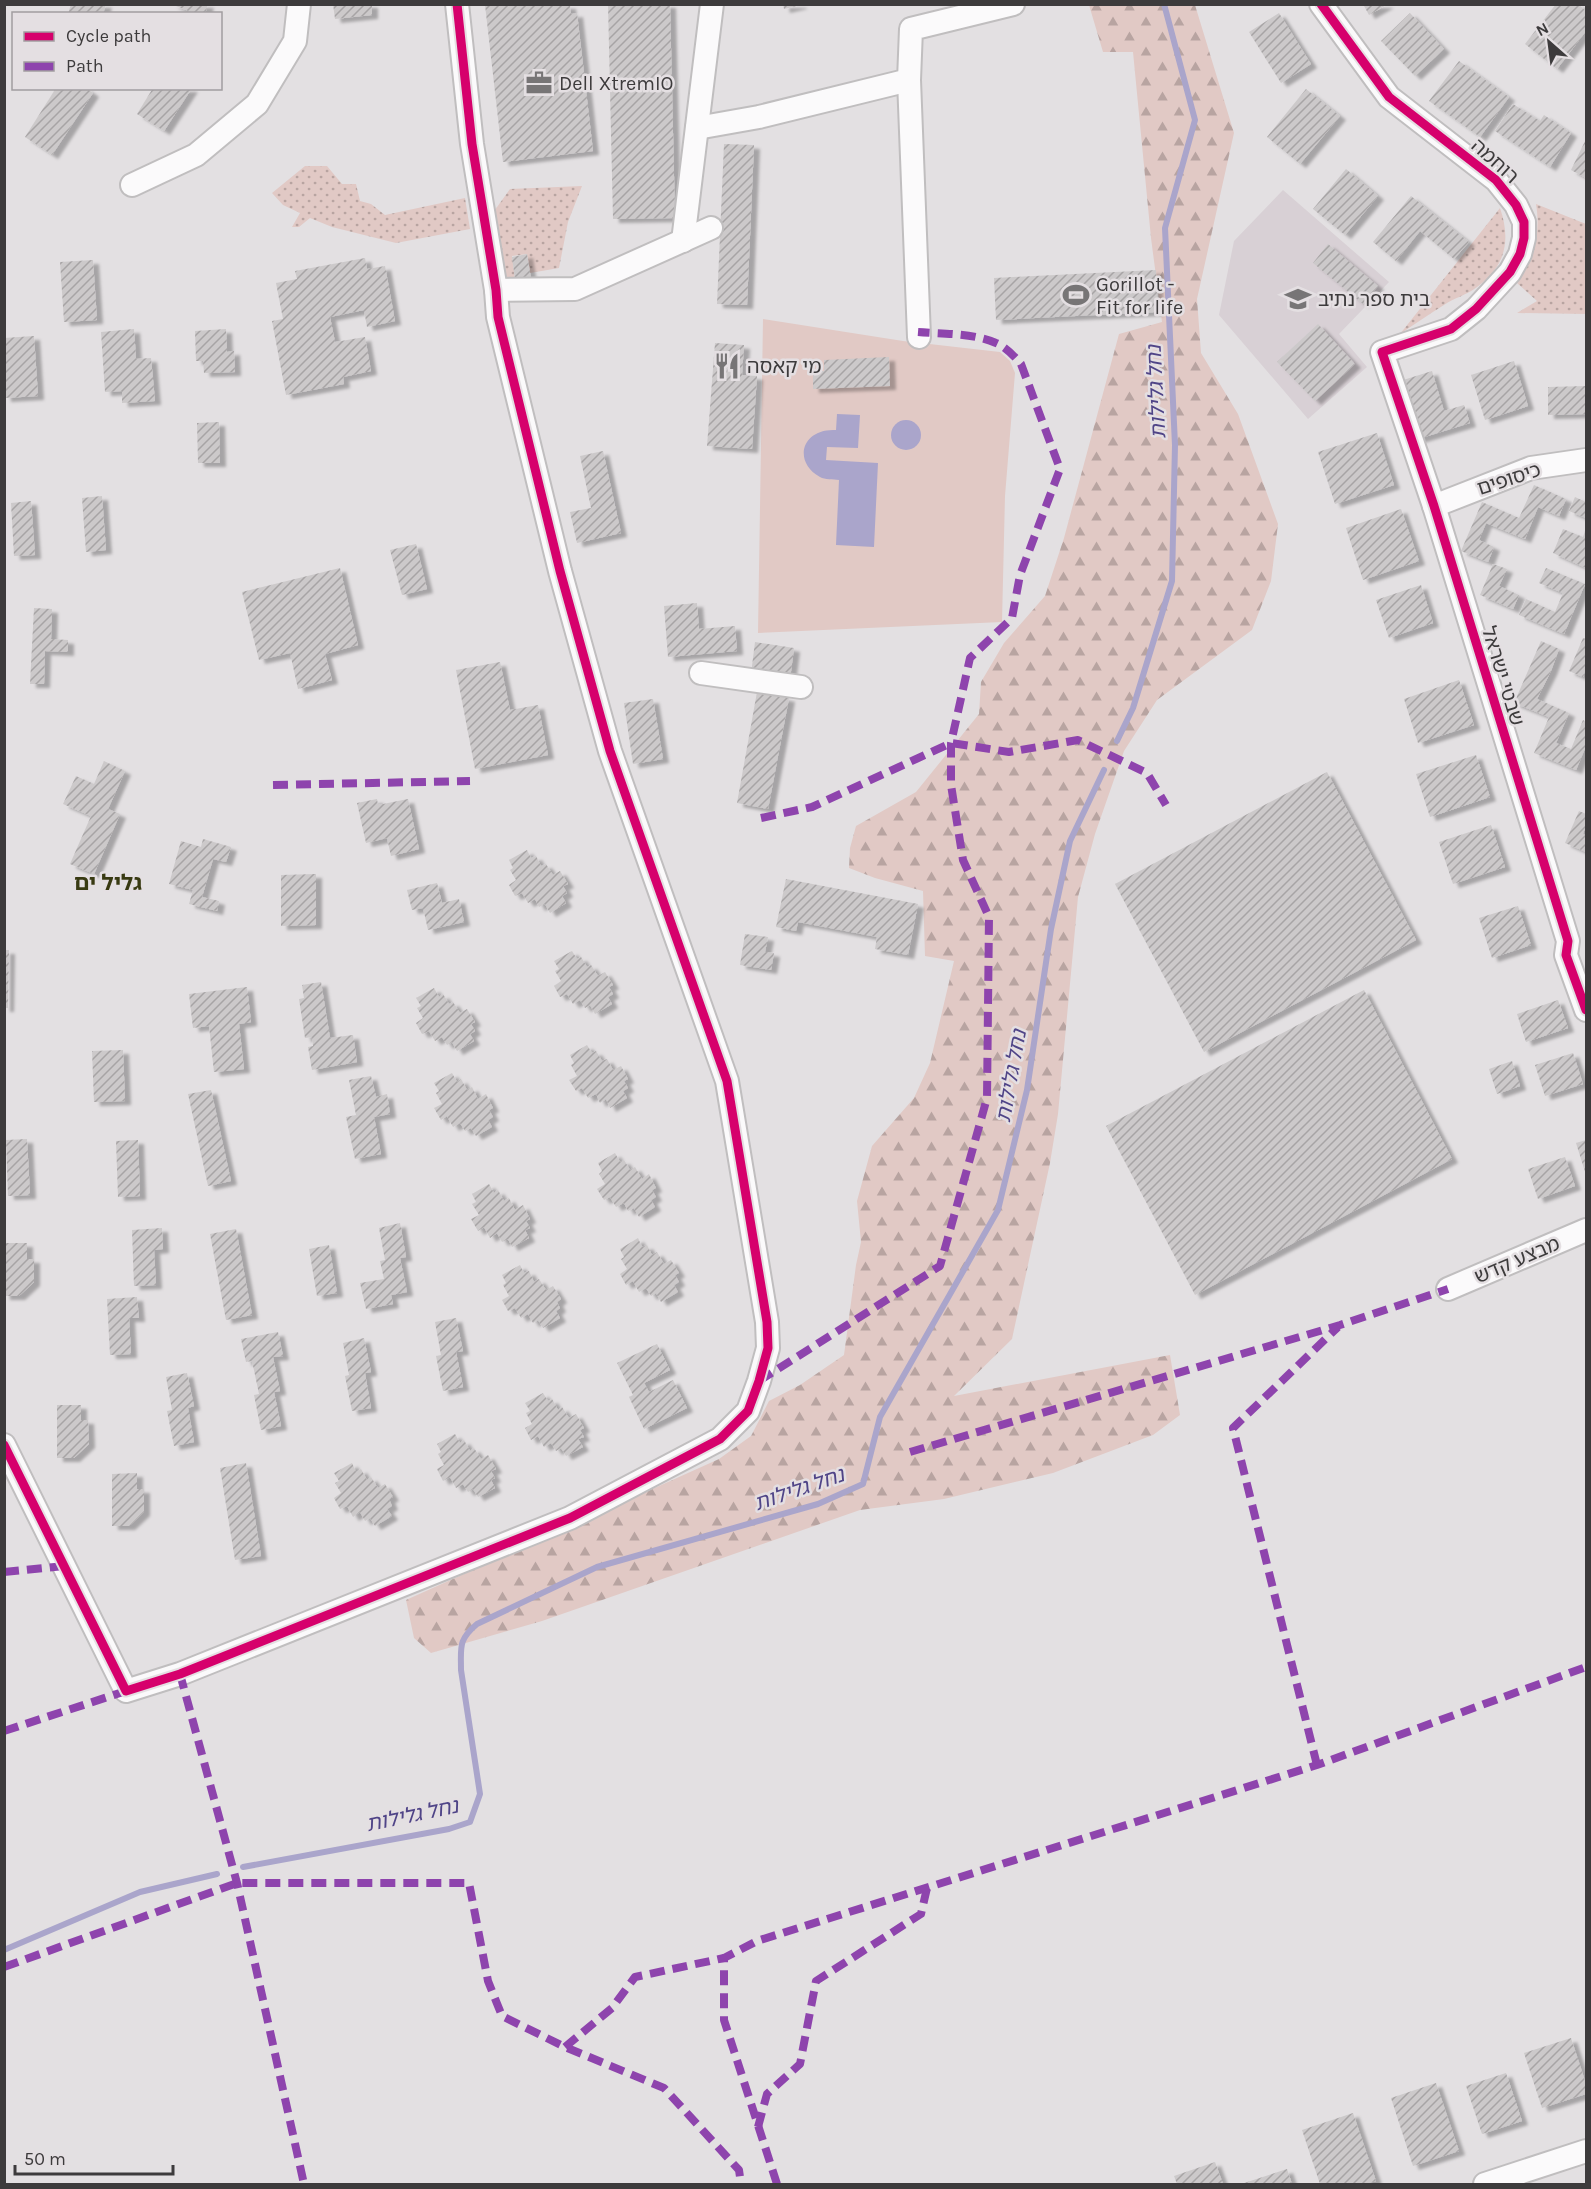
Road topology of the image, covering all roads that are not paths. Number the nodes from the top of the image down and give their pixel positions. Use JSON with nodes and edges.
{"nodes":[{"id":1,"x":299,"y":4,"type":"edge"},
{"id":2,"x":457,"y":4,"type":"edge"},
{"id":3,"x":712,"y":4,"type":"edge"},
{"id":4,"x":1013,"y":4,"type":"edge"},
{"id":5,"x":1321,"y":4,"type":"edge"},
{"id":6,"x":909,"y":80,"type":"junction"},
{"id":7,"x":697,"y":128,"type":"junction"},
{"id":8,"x":132,"y":185,"type":"dead end"},
{"id":9,"x":711,"y":228,"type":"dead end"},
{"id":10,"x":683,"y":241,"type":"junction"},
{"id":11,"x":496,"y":290,"type":"junction"},
{"id":12,"x":919,"y":337,"type":"dead end"},
{"id":13,"x":1382,"y":352,"type":"joint"},
{"id":14,"x":1587,"y":460,"type":"edge"},
{"id":15,"x":1434,"y":506,"type":"junction"},
{"id":16,"x":701,"y":673,"type":"dead end"},
{"id":17,"x":801,"y":687,"type":"dead end"},
{"id":18,"x":1577,"y":945,"type":"edge"},
{"id":19,"x":1587,"y":1010,"type":"edge"},
{"id":20,"x":1587,"y":1230,"type":"edge"},
{"id":21,"x":1448,"y":1289,"type":"dead end"},
{"id":22,"x":4,"y":1445,"type":"edge"},
{"id":23,"x":1587,"y":2151,"type":"edge"},
{"id":24,"x":1485,"y":2184,"type":"edge"}],
"edges":[{"from":1,"to":8,"type":"street"},
{"from":2,"to":11,"type":"street"},
{"from":3,"to":7,"type":"street"},
{"from":4,"to":6,"type":"street"},
{"from":5,"to":13,"type":"street","name":"רוחמה"},
{"from":6,"to":7,"type":"street"},
{"from":6,"to":12,"type":"street"},
{"from":7,"to":10,"type":"street"},
{"from":9,"to":10,"type":"street"},
{"from":10,"to":11,"type":"street"},
{"from":11,"to":22,"type":"street"},
{"from":13,"to":15,"type":"street","name":"שבטי ישראל"},
{"from":14,"to":15,"type":"street","name":"כיסופים"},
{"from":15,"to":18,"type":"street","name":"שבטי ישראל"},
{"from":16,"to":17,"type":"street"},
{"from":18,"to":19,"type":"street","name":"שבטי ישראל"},
{"from":20,"to":21,"type":"street","name":"מבצע קדש"},
{"from":23,"to":24,"type":"street"}]}
